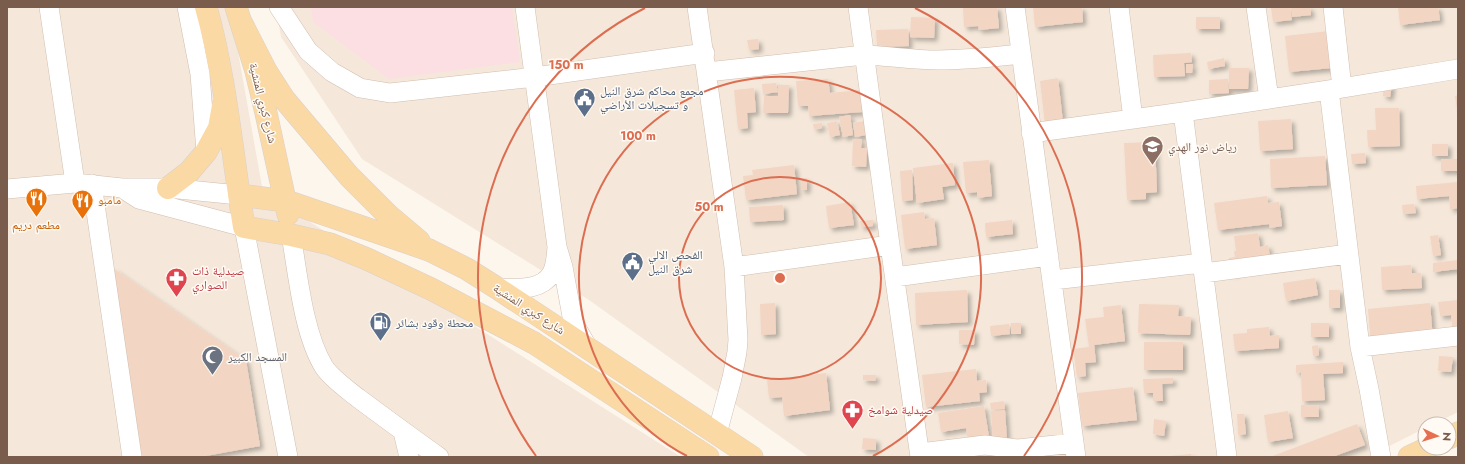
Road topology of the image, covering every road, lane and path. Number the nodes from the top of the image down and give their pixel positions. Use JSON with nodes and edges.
{"nodes":[{"id":1,"x":49,"y":7,"type":"edge"},
{"id":2,"x":187,"y":7,"type":"edge"},
{"id":3,"x":206,"y":7,"type":"edge"},
{"id":4,"x":279,"y":7,"type":"edge"},
{"id":5,"x":525,"y":7,"type":"edge"},
{"id":6,"x":698,"y":7,"type":"edge"},
{"id":7,"x":858,"y":7,"type":"edge"},
{"id":8,"x":1015,"y":7,"type":"edge"},
{"id":9,"x":1119,"y":7,"type":"edge"},
{"id":10,"x":1256,"y":7,"type":"edge"},
{"id":11,"x":1333,"y":7,"type":"edge"},
{"id":12,"x":239,"y":15,"type":"edge"},
{"id":13,"x":705,"y":53,"type":"junction"},
{"id":14,"x":1021,"y":54,"type":"junction"},
{"id":15,"x":864,"y":55,"type":"junction"},
{"id":16,"x":1458,"y":69,"type":"edge"},
{"id":17,"x":707,"y":72,"type":"junction"},
{"id":18,"x":535,"y":77,"type":"junction"},
{"id":19,"x":223,"y":81,"type":"junction"},
{"id":20,"x":1336,"y":89,"type":"junction"},
{"id":21,"x":1269,"y":99,"type":"junction"},
{"id":22,"x":1183,"y":112,"type":"junction"},
{"id":23,"x":1133,"y":119,"type":"junction"},
{"id":24,"x":1031,"y":133,"type":"junction"},
{"id":25,"x":206,"y":152,"type":"junction"},
{"id":26,"x":84,"y":184,"type":"junction"},
{"id":27,"x":122,"y":188,"type":"junction"},
{"id":28,"x":168,"y":188,"type":"junction"},
{"id":29,"x":7,"y":190,"type":"edge"},
{"id":30,"x":239,"y":195,"type":"junction"},
{"id":31,"x":286,"y":201,"type":"junction"},
{"id":32,"x":244,"y":227,"type":"junction"},
{"id":33,"x":291,"y":235,"type":"junction"},
{"id":34,"x":890,"y":245,"type":"junction"},
{"id":35,"x":557,"y":247,"type":"junction"},
{"id":36,"x":430,"y":250,"type":"junction"},
{"id":37,"x":1348,"y":254,"type":"junction"},
{"id":38,"x":1049,"y":256,"type":"junction"},
{"id":39,"x":734,"y":267,"type":"junction"},
{"id":40,"x":1203,"y":268,"type":"junction"},
{"id":41,"x":895,"y":277,"type":"junction"},
{"id":42,"x":1053,"y":280,"type":"junction"},
{"id":43,"x":497,"y":288,"type":"junction"},
{"id":44,"x":1458,"y":336,"type":"edge"},
{"id":45,"x":1360,"y":347,"type":"junction"},
{"id":46,"x":588,"y":348,"type":"junction"},
{"id":47,"x":403,"y":432,"type":"junction"},
{"id":48,"x":717,"y":434,"type":"junction"},
{"id":49,"x":1075,"y":450,"type":"edge"},
{"id":50,"x":920,"y":455,"type":"edge"},
{"id":51,"x":132,"y":457,"type":"edge"},
{"id":52,"x":285,"y":457,"type":"edge"},
{"id":53,"x":409,"y":457,"type":"edge"},
{"id":54,"x":439,"y":457,"type":"edge"},
{"id":55,"x":708,"y":457,"type":"edge"},
{"id":56,"x":752,"y":457,"type":"edge"},
{"id":57,"x":1227,"y":457,"type":"edge"},
{"id":58,"x":1381,"y":457,"type":"edge"}],
"edges":[{"from":1,"to":26,"type":"street"},
{"from":2,"to":25,"type":"street"},
{"from":3,"to":19,"type":"main road"},
{"from":4,"to":18,"type":"street"},
{"from":5,"to":18,"type":"street"},
{"from":6,"to":13,"type":"street"},
{"from":7,"to":15,"type":"street"},
{"from":8,"to":14,"type":"street"},
{"from":9,"to":23,"type":"street"},
{"from":10,"to":21,"type":"street"},
{"from":11,"to":20,"type":"street"},
{"from":12,"to":31,"type":"main road","name":"شارع كبري المنشية"},
{"from":12,"to":36,"type":"main road"},
{"from":13,"to":17,"type":"street"},
{"from":13,"to":18,"type":"street"},
{"from":14,"to":15,"type":"street"},
{"from":14,"to":24,"type":"street"},
{"from":15,"to":17,"type":"street"},
{"from":15,"to":34,"type":"street"},
{"from":16,"to":20,"type":"street"},
{"from":17,"to":39,"type":"street"},
{"from":18,"to":35,"type":"street"},
{"from":19,"to":25,"type":"main road"},
{"from":19,"to":30,"type":"main road"},
{"from":20,"to":21,"type":"street"},
{"from":20,"to":37,"type":"street"},
{"from":21,"to":22,"type":"street"},
{"from":22,"to":23,"type":"street"},
{"from":22,"to":40,"type":"street"},
{"from":23,"to":24,"type":"street"},
{"from":24,"to":38,"type":"street"},
{"from":25,"to":28,"type":"main road"},
{"from":26,"to":27,"type":"street"},
{"from":26,"to":29,"type":"street"},
{"from":26,"to":51,"type":"street"},
{"from":27,"to":28,"type":"street"},
{"from":27,"to":32,"type":"street"},
{"from":28,"to":30,"type":"street"},
{"from":30,"to":31,"type":"main road","name":"شارع كبري المنشية"},
{"from":30,"to":32,"type":"main road"},
{"from":31,"to":33,"type":"main road","name":"شارع كبري المنشية"},
{"from":31,"to":36,"type":"main road","name":"شارع كبري المنشية"},
{"from":32,"to":33,"type":"main road"},
{"from":32,"to":52,"type":"street"},
{"from":33,"to":47,"type":"street"},
{"from":33,"to":55,"type":"main road"},
{"from":34,"to":39,"type":"street"},
{"from":34,"to":41,"type":"street"},
{"from":35,"to":43,"type":"street"},
{"from":35,"to":46,"type":"street"},
{"from":36,"to":43,"type":"main road","name":"شارع كبري المنشية"},
{"from":37,"to":40,"type":"street"},
{"from":37,"to":45,"type":"street"},
{"from":38,"to":41,"type":"street"},
{"from":38,"to":42,"type":"street"},
{"from":39,"to":48,"type":"street"},
{"from":40,"to":42,"type":"street"},
{"from":40,"to":57,"type":"street"},
{"from":41,"to":50,"type":"street"},
{"from":42,"to":49,"type":"street"},
{"from":43,"to":46,"type":"main road","name":"شارع كبري المنشية"},
{"from":44,"to":45,"type":"street"},
{"from":45,"to":58,"type":"street"},
{"from":46,"to":48,"type":"main road","name":"شارع كبري المنشية"},
{"from":47,"to":53,"type":"street"},
{"from":47,"to":54,"type":"street"},
{"from":48,"to":56,"type":"main road","name":"شارع كبري المنشية"},
{"from":49,"to":50,"type":"street"}]}
